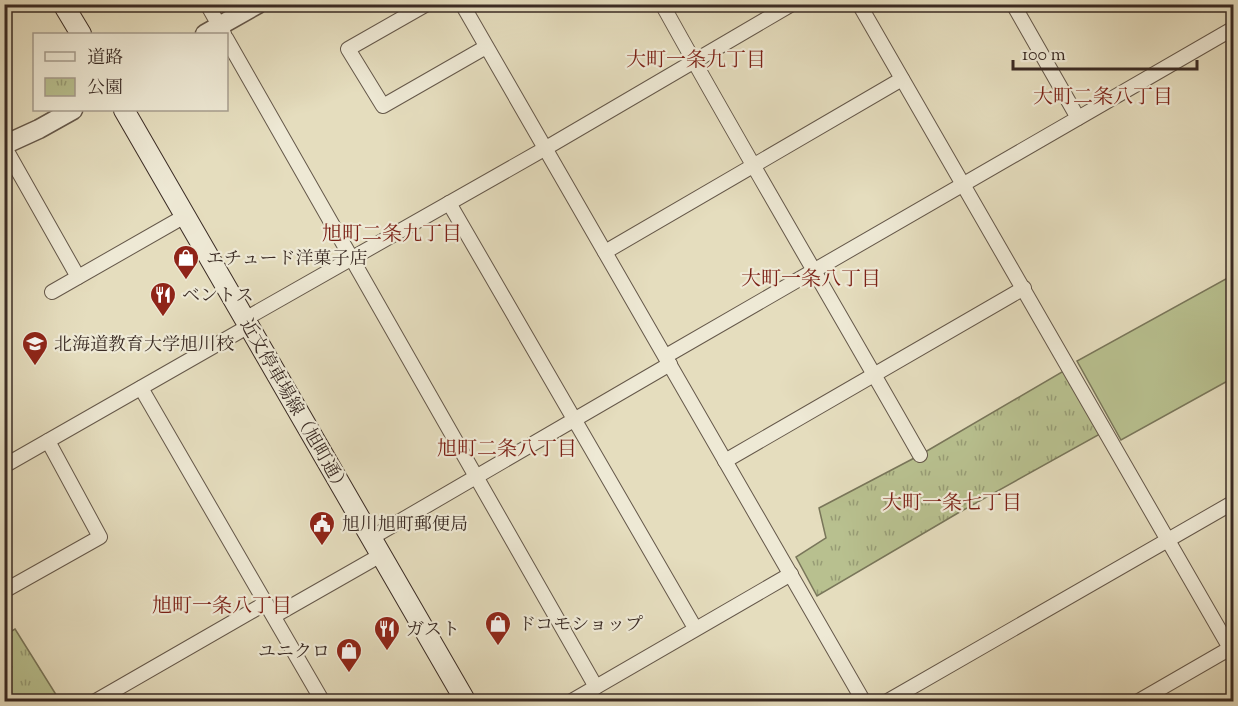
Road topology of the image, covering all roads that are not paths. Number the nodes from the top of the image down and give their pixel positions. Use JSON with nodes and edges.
{"nodes":[{"id":1,"x":63,"y":4,"type":"edge"},
{"id":2,"x":207,"y":4,"type":"edge"},
{"id":3,"x":258,"y":4,"type":"edge"},
{"id":4,"x":427,"y":4,"type":"edge"},
{"id":5,"x":462,"y":4,"type":"edge"},
{"id":6,"x":662,"y":4,"type":"edge"},
{"id":7,"x":792,"y":4,"type":"edge"},
{"id":8,"x":859,"y":4,"type":"edge"},
{"id":9,"x":1013,"y":4,"type":"edge"},
{"id":10,"x":1233,"y":28,"type":"edge"},
{"id":11,"x":80,"y":33,"type":"edge"},
{"id":12,"x":219,"y":33,"type":"edge"},
{"id":13,"x":486,"y":47,"type":"junction"},
{"id":14,"x":228,"y":48,"type":"edge"},
{"id":15,"x":693,"y":62,"type":"junction"},
{"id":16,"x":902,"y":79,"type":"junction"},
{"id":17,"x":71,"y":111,"type":"edge"},
{"id":18,"x":125,"y":111,"type":"edge"},
{"id":19,"x":1078,"y":118,"type":"junction"},
{"id":20,"x":4,"y":146,"type":"edge"},
{"id":21,"x":546,"y":148,"type":"junction"},
{"id":22,"x":753,"y":166,"type":"junction"},
{"id":23,"x":962,"y":184,"type":"junction"},
{"id":24,"x":449,"y":203,"type":"junction"},
{"id":25,"x":185,"y":216,"type":"junction"},
{"id":26,"x":605,"y":252,"type":"junction"},
{"id":27,"x":354,"y":258,"type":"junction"},
{"id":28,"x":814,"y":269,"type":"junction"},
{"id":29,"x":78,"y":277,"type":"junction"},
{"id":30,"x":1024,"y":288,"type":"junction"},
{"id":31,"x":52,"y":292,"type":"dead end"},
{"id":32,"x":247,"y":322,"type":"junction"},
{"id":33,"x":668,"y":360,"type":"junction"},
{"id":34,"x":874,"y":374,"type":"junction"},
{"id":35,"x":141,"y":388,"type":"junction"},
{"id":36,"x":574,"y":420,"type":"junction"},
{"id":37,"x":48,"y":441,"type":"junction"},
{"id":38,"x":920,"y":455,"type":"dead end"},
{"id":39,"x":725,"y":461,"type":"junction"},
{"id":40,"x":4,"y":466,"type":"edge"},
{"id":41,"x":476,"y":477,"type":"junction"},
{"id":42,"x":1233,"y":502,"type":"edge"},
{"id":43,"x":371,"y":538,"type":"junction"},
{"id":44,"x":1168,"y":541,"type":"junction"},
{"id":45,"x":381,"y":555,"type":"junction"},
{"id":46,"x":791,"y":574,"type":"junction"},
{"id":47,"x":4,"y":591,"type":"edge"},
{"id":48,"x":266,"y":603,"type":"junction"},
{"id":49,"x":274,"y":616,"type":"junction"},
{"id":50,"x":695,"y":628,"type":"junction"},
{"id":51,"x":1232,"y":650,"type":"edge"},
{"id":52,"x":596,"y":687,"type":"junction"},
{"id":53,"x":94,"y":702,"type":"edge"},
{"id":54,"x":323,"y":702,"type":"edge"},
{"id":55,"x":466,"y":702,"type":"edge"},
{"id":56,"x":570,"y":702,"type":"edge"},
{"id":57,"x":864,"y":702,"type":"edge"},
{"id":58,"x":886,"y":702,"type":"edge"},
{"id":59,"x":1137,"y":702,"type":"edge"}],
"edges":[{"from":1,"to":11,"type":"main road"},
{"from":2,"to":12,"type":"street"},
{"from":3,"to":12,"type":"street"},
{"from":4,"to":13,"type":"street"},
{"from":5,"to":13,"type":"street"},
{"from":6,"to":15,"type":"street"},
{"from":7,"to":15,"type":"street"},
{"from":8,"to":16,"type":"street"},
{"from":9,"to":19,"type":"street"},
{"from":10,"to":19,"type":"street"},
{"from":13,"to":21,"type":"street"},
{"from":14,"to":27,"type":"street"},
{"from":15,"to":21,"type":"street"},
{"from":15,"to":22,"type":"street"},
{"from":16,"to":22,"type":"street"},
{"from":16,"to":23,"type":"street"},
{"from":17,"to":20,"type":"street"},
{"from":18,"to":25,"type":"main road","name":"近文停車場線（旭町通）"},
{"from":19,"to":23,"type":"street"},
{"from":20,"to":29,"type":"street"},
{"from":21,"to":24,"type":"street"},
{"from":21,"to":26,"type":"street"},
{"from":22,"to":26,"type":"street"},
{"from":22,"to":28,"type":"street"},
{"from":23,"to":28,"type":"street"},
{"from":23,"to":30,"type":"street"},
{"from":24,"to":27,"type":"street"},
{"from":24,"to":36,"type":"street"},
{"from":25,"to":29,"type":"street"},
{"from":25,"to":32,"type":"main road","name":"近文停車場線（旭町通）"},
{"from":26,"to":33,"type":"street"},
{"from":27,"to":32,"type":"street"},
{"from":27,"to":41,"type":"street"},
{"from":28,"to":33,"type":"street"},
{"from":28,"to":34,"type":"street"},
{"from":29,"to":31,"type":"street"},
{"from":30,"to":34,"type":"street"},
{"from":30,"to":44,"type":"street"},
{"from":32,"to":35,"type":"street"},
{"from":32,"to":43,"type":"main road","name":"近文停車場線（旭町通）"},
{"from":33,"to":36,"type":"street"},
{"from":33,"to":39,"type":"street"},
{"from":34,"to":38,"type":"street"},
{"from":34,"to":39,"type":"street"},
{"from":35,"to":37,"type":"street"},
{"from":35,"to":48,"type":"street"},
{"from":36,"to":41,"type":"street"},
{"from":36,"to":50,"type":"street"},
{"from":37,"to":40,"type":"street"},
{"from":37,"to":47,"type":"street"},
{"from":39,"to":46,"type":"street"},
{"from":41,"to":43,"type":"street"},
{"from":41,"to":52,"type":"street"},
{"from":42,"to":44,"type":"street"},
{"from":43,"to":45,"type":"main road","name":"近文停車場線（旭町通）"},
{"from":44,"to":51,"type":"street"},
{"from":44,"to":58,"type":"street"},
{"from":45,"to":49,"type":"street"},
{"from":45,"to":55,"type":"main road","name":"近文停車場線（旭町通）"},
{"from":46,"to":50,"type":"street"},
{"from":46,"to":57,"type":"street"},
{"from":48,"to":49,"type":"street"},
{"from":48,"to":53,"type":"street"},
{"from":49,"to":54,"type":"street"},
{"from":50,"to":52,"type":"street"},
{"from":51,"to":59,"type":"street"},
{"from":52,"to":56,"type":"street"}]}
